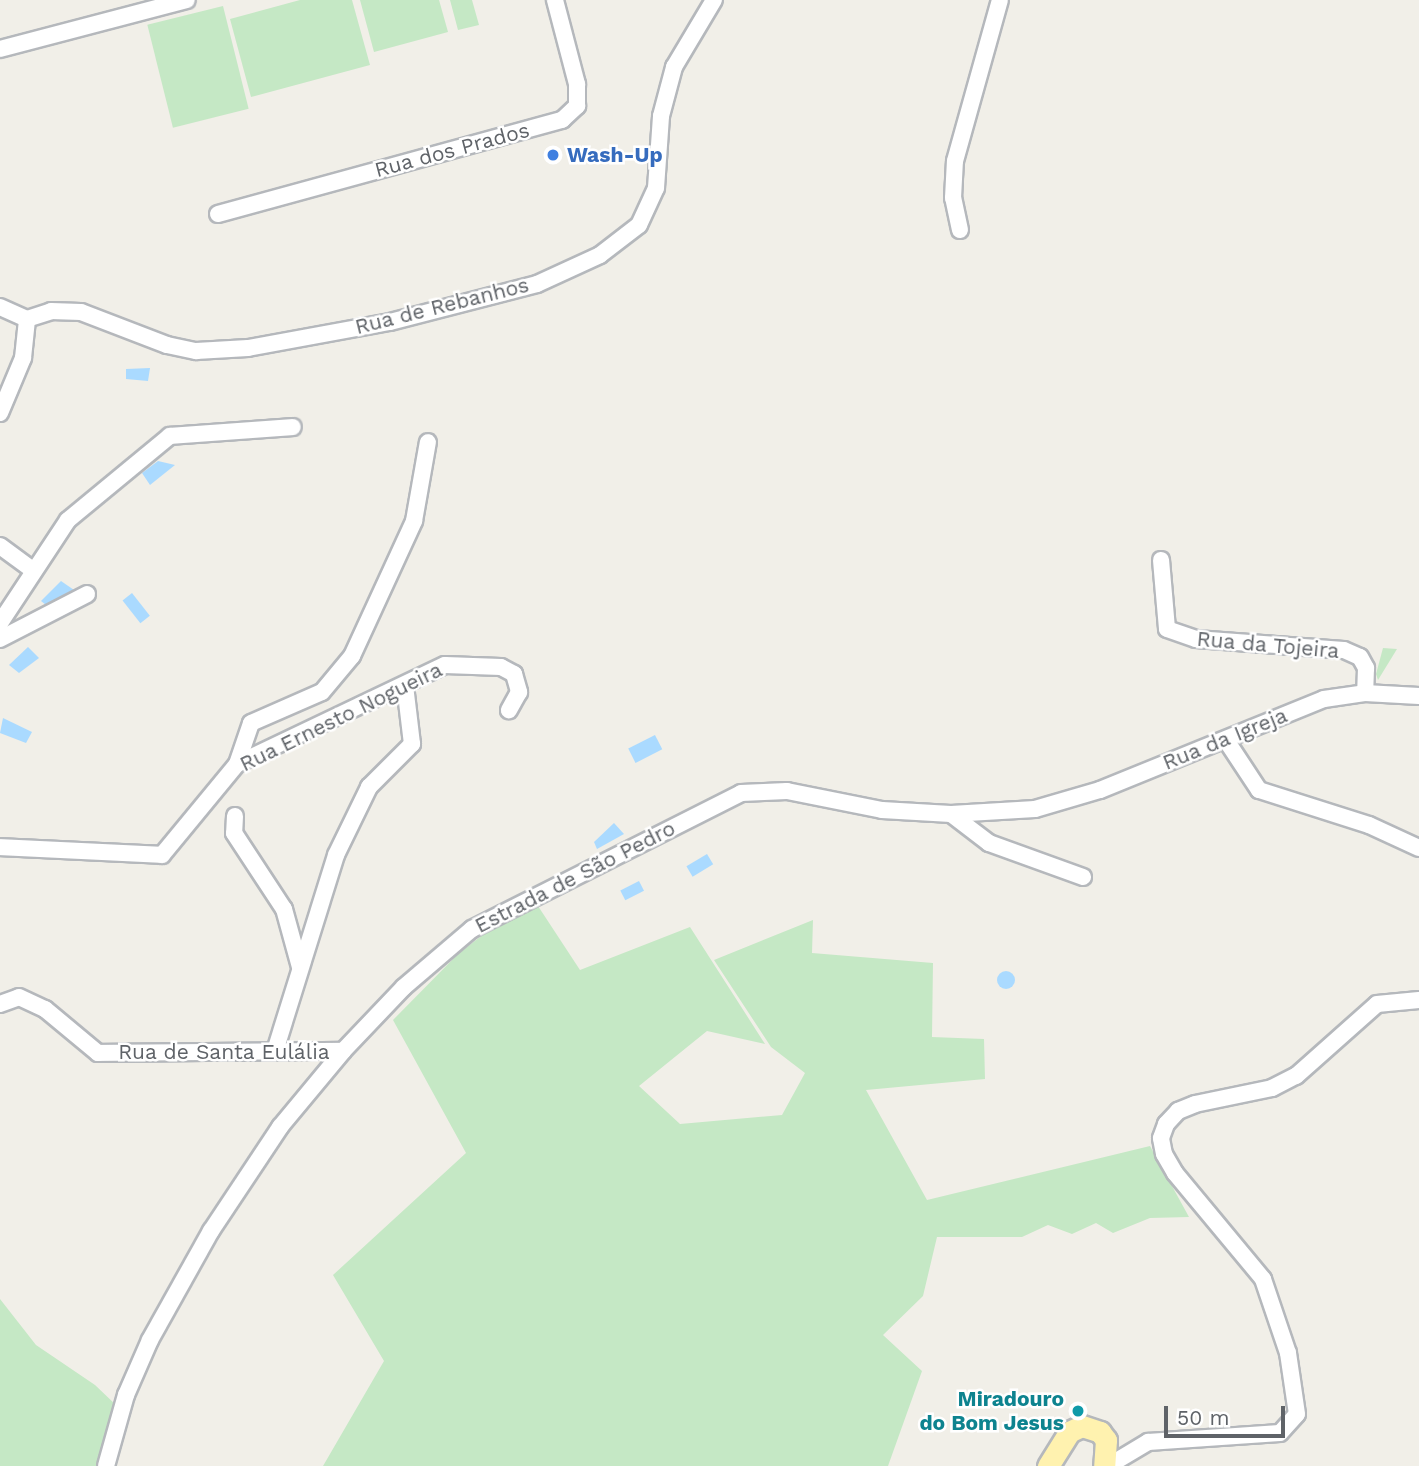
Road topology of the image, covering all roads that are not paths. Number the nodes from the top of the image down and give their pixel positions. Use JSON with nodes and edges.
{"nodes":[{"id":1,"x":555,"y":0,"type":"edge"},
{"id":2,"x":714,"y":0,"type":"edge"},
{"id":3,"x":1000,"y":0,"type":"edge"},
{"id":4,"x":183,"y":1,"type":"edge"},
{"id":5,"x":0,"y":49,"type":"edge"},
{"id":6,"x":218,"y":214,"type":"dead end"},
{"id":7,"x":960,"y":230,"type":"dead end"},
{"id":8,"x":0,"y":307,"type":"edge"},
{"id":9,"x":27,"y":318,"type":"junction"},
{"id":10,"x":0,"y":413,"type":"edge"},
{"id":11,"x":293,"y":427,"type":"dead end"},
{"id":12,"x":428,"y":442,"type":"dead end"},
{"id":13,"x":0,"y":546,"type":"edge"},
{"id":14,"x":1161,"y":560,"type":"dead end"},
{"id":15,"x":34,"y":571,"type":"junction"},
{"id":16,"x":87,"y":594,"type":"dead end"},
{"id":17,"x":0,"y":623,"type":"edge"},
{"id":18,"x":0,"y":639,"type":"edge"},
{"id":19,"x":405,"y":685,"type":"junction"},
{"id":20,"x":1365,"y":693,"type":"junction"},
{"id":21,"x":1419,"y":696,"type":"edge"},
{"id":22,"x":509,"y":710,"type":"dead end"},
{"id":23,"x":1226,"y":740,"type":"junction"},
{"id":24,"x":237,"y":764,"type":"junction"},
{"id":25,"x":1035,"y":809,"type":"joint"},
{"id":26,"x":951,"y":814,"type":"junction"},
{"id":27,"x":235,"y":816,"type":"dead end"},
{"id":28,"x":0,"y":847,"type":"edge"},
{"id":29,"x":1419,"y":848,"type":"edge"},
{"id":30,"x":1083,"y":877,"type":"dead end"},
{"id":31,"x":300,"y":969,"type":"junction"},
{"id":32,"x":1419,"y":1000,"type":"edge"},
{"id":33,"x":0,"y":1004,"type":"edge"},
{"id":34,"x":275,"y":1051,"type":"junction"},
{"id":35,"x":343,"y":1051,"type":"junction"},
{"id":36,"x":106,"y":1466,"type":"edge"},
{"id":37,"x":1048,"y":1466,"type":"edge"},
{"id":38,"x":1106,"y":1466,"type":"edge"}],
"edges":[{"from":1,"to":6,"type":"street","name":"Rua dos Prados"},
{"from":2,"to":9,"type":"street","name":"Rua de Rebanhos"},
{"from":3,"to":7,"type":"street"},
{"from":4,"to":5,"type":"street"},
{"from":8,"to":9,"type":"street"},
{"from":9,"to":10,"type":"street"},
{"from":11,"to":15,"type":"street"},
{"from":12,"to":24,"type":"street"},
{"from":13,"to":15,"type":"street"},
{"from":14,"to":20,"type":"street","name":"Rua da Tojeira"},
{"from":15,"to":17,"type":"street"},
{"from":16,"to":18,"type":"street"},
{"from":19,"to":22,"type":"street","name":"Rua Ernesto Nogueira"},
{"from":19,"to":24,"type":"street","name":"Rua Ernesto Nogueira"},
{"from":19,"to":31,"type":"street"},
{"from":20,"to":21,"type":"street","name":"Rua da Igreja"},
{"from":20,"to":23,"type":"street","name":"Rua da Igreja"},
{"from":23,"to":25,"type":"street","name":"Rua da Igreja"},
{"from":23,"to":29,"type":"street"},
{"from":24,"to":28,"type":"street","name":"Rua Ernesto Nogueira"},
{"from":25,"to":26,"type":"street","name":"Estrada de São Pedro"},
{"from":26,"to":30,"type":"street"},
{"from":26,"to":35,"type":"street","name":"Estrada de São Pedro"},
{"from":27,"to":31,"type":"street"},
{"from":31,"to":34,"type":"street"},
{"from":32,"to":38,"type":"street"},
{"from":33,"to":34,"type":"street","name":"Rua de Santa Eulália"},
{"from":34,"to":35,"type":"street","name":"Rua de Santa Eulália"},
{"from":35,"to":36,"type":"street","name":"Estrada de São Pedro"},
{"from":37,"to":38,"type":"main road"}]}
